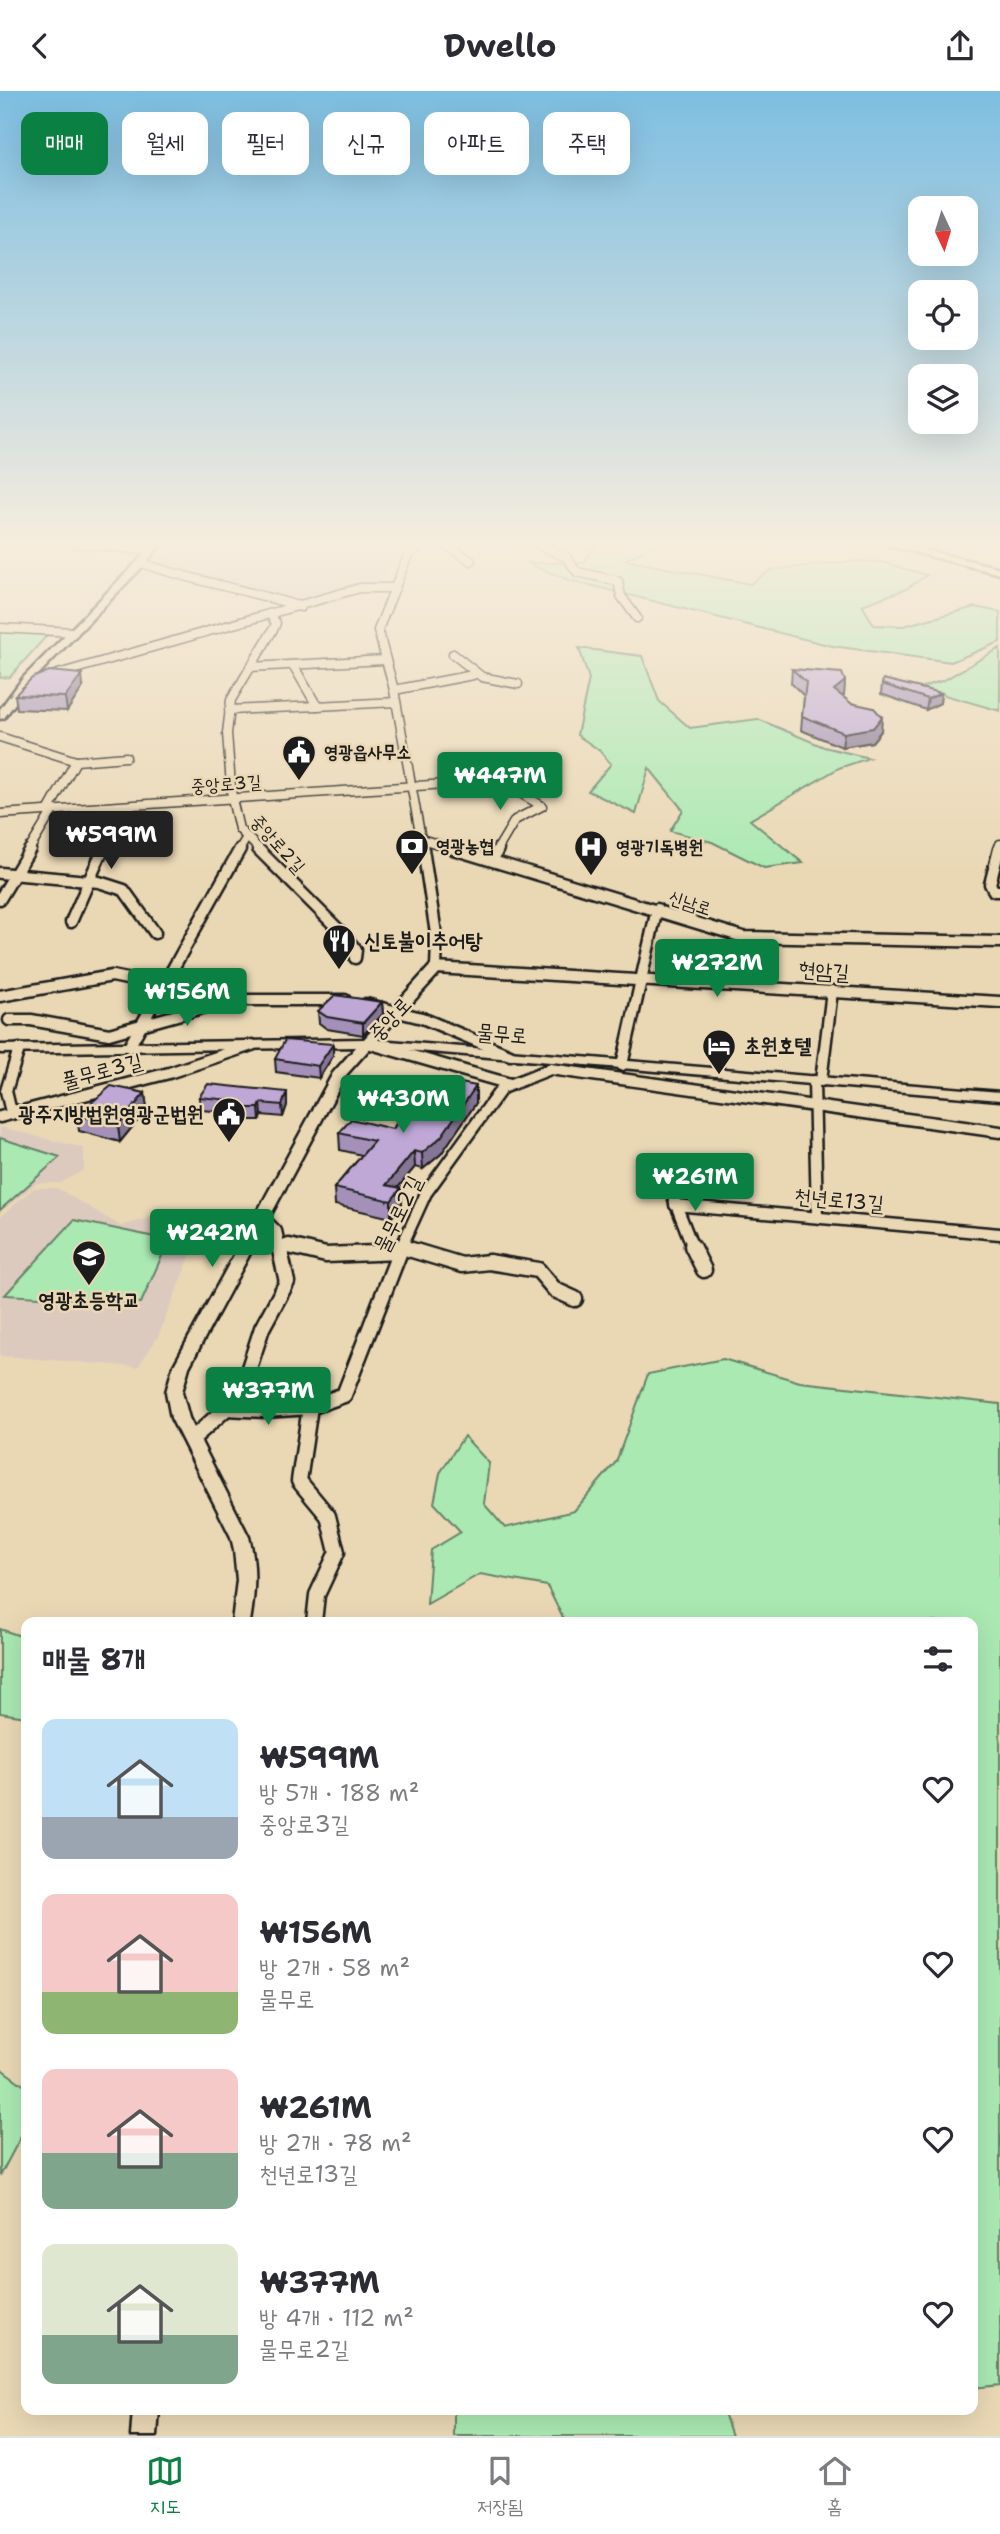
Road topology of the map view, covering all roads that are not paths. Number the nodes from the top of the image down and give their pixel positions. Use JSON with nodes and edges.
{"nodes":[{"id":1,"x":53,"y":653,"type":"edge"},
{"id":2,"x":139,"y":653,"type":"edge"},
{"id":3,"x":258,"y":653,"type":"edge"},
{"id":4,"x":383,"y":653,"type":"edge"},
{"id":5,"x":453,"y":654,"type":"dead end"},
{"id":6,"x":385,"y":660,"type":"junction"},
{"id":7,"x":293,"y":665,"type":"junction"},
{"id":8,"x":250,"y":667,"type":"junction"},
{"id":9,"x":473,"y":675,"type":"junction"},
{"id":10,"x":27,"y":680,"type":"junction"},
{"id":11,"x":517,"y":684,"type":"dead end"},
{"id":12,"x":394,"y":690,"type":"junction"},
{"id":13,"x":396,"y":702,"type":"junction"},
{"id":14,"x":317,"y":706,"type":"junction"},
{"id":15,"x":229,"y":710,"type":"junction"},
{"id":16,"x":0,"y":716,"type":"edge"},
{"id":17,"x":0,"y":737,"type":"edge"},
{"id":18,"x":126,"y":757,"type":"dead end"},
{"id":19,"x":76,"y":761,"type":"junction"},
{"id":20,"x":413,"y":785,"type":"junction"},
{"id":21,"x":232,"y":799,"type":"junction"},
{"id":22,"x":121,"y":807,"type":"junction"},
{"id":23,"x":50,"y":811,"type":"junction"},
{"id":24,"x":0,"y":814,"type":"edge"},
{"id":25,"x":247,"y":837,"type":"junction"},
{"id":26,"x":422,"y":839,"type":"junction"},
{"id":27,"x":1000,"y":844,"type":"edge"},
{"id":28,"x":493,"y":860,"type":"junction"},
{"id":29,"x":0,"y":873,"type":"edge"},
{"id":30,"x":15,"y":874,"type":"junction"},
{"id":31,"x":90,"y":881,"type":"junction"},
{"id":32,"x":1000,"y":891,"type":"edge"},
{"id":33,"x":0,"y":899,"type":"edge"},
{"id":34,"x":657,"y":909,"type":"junction"},
{"id":35,"x":71,"y":922,"type":"dead end"},
{"id":36,"x":155,"y":933,"type":"dead end"},
{"id":37,"x":1000,"y":942,"type":"edge"},
{"id":38,"x":355,"y":958,"type":"dead end"},
{"id":39,"x":436,"y":968,"type":"junction"},
{"id":40,"x":642,"y":979,"type":"junction"},
{"id":41,"x":161,"y":986,"type":"junction"},
{"id":42,"x":832,"y":991,"type":"junction"},
{"id":43,"x":0,"y":996,"type":"edge"},
{"id":44,"x":223,"y":1002,"type":"junction"},
{"id":45,"x":1000,"y":1002,"type":"edge"},
{"id":46,"x":399,"y":1009,"type":"junction"},
{"id":47,"x":9,"y":1020,"type":"dead end"},
{"id":48,"x":142,"y":1022,"type":"junction"},
{"id":49,"x":367,"y":1043,"type":"junction"},
{"id":50,"x":252,"y":1045,"type":"junction"},
{"id":51,"x":129,"y":1047,"type":"junction"},
{"id":52,"x":0,"y":1049,"type":"edge"},
{"id":53,"x":19,"y":1049,"type":"junction"},
{"id":54,"x":510,"y":1055,"type":"junction"},
{"id":55,"x":622,"y":1065,"type":"junction"},
{"id":56,"x":817,"y":1081,"type":"junction"},
{"id":57,"x":510,"y":1084,"type":"junction"},
{"id":58,"x":1000,"y":1096,"type":"edge"},
{"id":59,"x":814,"y":1108,"type":"junction"},
{"id":60,"x":19,"y":1112,"type":"junction"},
{"id":61,"x":0,"y":1117,"type":"edge"},
{"id":62,"x":1000,"y":1132,"type":"edge"},
{"id":63,"x":661,"y":1165,"type":"dead end"},
{"id":64,"x":675,"y":1205,"type":"junction"},
{"id":65,"x":262,"y":1217,"type":"junction"},
{"id":66,"x":817,"y":1217,"type":"junction"},
{"id":67,"x":1000,"y":1234,"type":"edge"},
{"id":68,"x":279,"y":1244,"type":"junction"},
{"id":69,"x":401,"y":1250,"type":"junction"},
{"id":70,"x":704,"y":1270,"type":"dead end"},
{"id":71,"x":575,"y":1299,"type":"dead end"},
{"id":72,"x":310,"y":1407,"type":"junction"},
{"id":73,"x":227,"y":1408,"type":"junction"},
{"id":74,"x":191,"y":1440,"type":"junction"},
{"id":75,"x":242,"y":1617,"type":"edge"},
{"id":76,"x":315,"y":1617,"type":"edge"},
{"id":77,"x":146,"y":2415,"type":"edge"},
{"id":78,"x":144,"y":2436,"type":"edge"}],
"edges":[{"from":1,"to":10,"type":"main road"},
{"from":2,"to":10,"type":"street"},
{"from":3,"to":8,"type":"street","name":"중앙로2길"},
{"from":4,"to":6,"type":"street"},
{"from":5,"to":9,"type":"street"},
{"from":6,"to":7,"type":"street"},
{"from":6,"to":12,"type":"street"},
{"from":7,"to":8,"type":"street"},
{"from":7,"to":14,"type":"street"},
{"from":8,"to":15,"type":"street","name":"중앙로2길"},
{"from":9,"to":11,"type":"street"},
{"from":9,"to":12,"type":"street"},
{"from":10,"to":16,"type":"main road"},
{"from":12,"to":13,"type":"street"},
{"from":13,"to":14,"type":"street"},
{"from":13,"to":20,"type":"street"},
{"from":14,"to":15,"type":"street"},
{"from":15,"to":21,"type":"street","name":"중앙로2길"},
{"from":17,"to":19,"type":"street"},
{"from":18,"to":19,"type":"street"},
{"from":19,"to":23,"type":"street"},
{"from":20,"to":21,"type":"street","name":"중앙로3길"},
{"from":20,"to":26,"type":"street"},
{"from":20,"to":28,"type":"street"},
{"from":21,"to":22,"type":"street","name":"중앙로3길"},
{"from":21,"to":25,"type":"street","name":"중앙로2길"},
{"from":22,"to":23,"type":"street","name":"중앙로3길"},
{"from":22,"to":31,"type":"street"},
{"from":23,"to":24,"type":"street","name":"중앙로3길"},
{"from":23,"to":30,"type":"street"},
{"from":25,"to":38,"type":"street","name":"중앙로2길"},
{"from":25,"to":41,"type":"street"},
{"from":26,"to":28,"type":"street","name":"신남로"},
{"from":26,"to":39,"type":"street"},
{"from":27,"to":32,"type":"street"},
{"from":28,"to":34,"type":"street","name":"신남로"},
{"from":29,"to":30,"type":"street"},
{"from":30,"to":31,"type":"street"},
{"from":30,"to":33,"type":"street"},
{"from":31,"to":35,"type":"street"},
{"from":31,"to":36,"type":"street"},
{"from":34,"to":37,"type":"street","name":"신남로"},
{"from":34,"to":40,"type":"street"},
{"from":39,"to":40,"type":"street","name":"현암길"},
{"from":39,"to":46,"type":"main road","name":"중앙로"},
{"from":40,"to":42,"type":"street","name":"현암길"},
{"from":40,"to":55,"type":"street"},
{"from":41,"to":43,"type":"street"},
{"from":41,"to":44,"type":"street"},
{"from":41,"to":48,"type":"street"},
{"from":42,"to":45,"type":"street","name":"현암길"},
{"from":42,"to":56,"type":"street"},
{"from":44,"to":46,"type":"street"},
{"from":44,"to":48,"type":"street"},
{"from":46,"to":49,"type":"main road","name":"중앙로"},
{"from":46,"to":54,"type":"street"},
{"from":47,"to":48,"type":"street"},
{"from":48,"to":51,"type":"street"},
{"from":49,"to":50,"type":"main road","name":"물무로"},
{"from":49,"to":54,"type":"main road","name":"물무로"},
{"from":49,"to":57,"type":"street"},
{"from":49,"to":65,"type":"main road","name":"중앙로"},
{"from":50,"to":51,"type":"main road","name":"물무로"},
{"from":50,"to":60,"type":"street","name":"풀무로3길"},
{"from":51,"to":53,"type":"main road","name":"물무로"},
{"from":52,"to":53,"type":"main road","name":"물무로"},
{"from":53,"to":60,"type":"street"},
{"from":54,"to":55,"type":"main road","name":"물무로"},
{"from":55,"to":56,"type":"main road","name":"물무로"},
{"from":56,"to":58,"type":"main road","name":"물무로"},
{"from":56,"to":59,"type":"street"},
{"from":57,"to":59,"type":"street","name":"물무로2길"},
{"from":57,"to":69,"type":"street","name":"물무로2길"},
{"from":59,"to":62,"type":"street","name":"물무로2길"},
{"from":59,"to":66,"type":"street"},
{"from":60,"to":61,"type":"street","name":"풀무로3길"},
{"from":63,"to":64,"type":"street"},
{"from":64,"to":66,"type":"street","name":"천년로13길"},
{"from":64,"to":70,"type":"street"},
{"from":65,"to":68,"type":"street"},
{"from":65,"to":74,"type":"main road","name":"중앙로"},
{"from":66,"to":67,"type":"street","name":"천년로13길"},
{"from":68,"to":69,"type":"street"},
{"from":68,"to":73,"type":"street"},
{"from":69,"to":71,"type":"street"},
{"from":69,"to":72,"type":"street","name":"물무로2길"},
{"from":72,"to":73,"type":"street","name":"물무로2길"},
{"from":72,"to":76,"type":"street"},
{"from":73,"to":74,"type":"street"},
{"from":74,"to":75,"type":"main road","name":"중앙로"},
{"from":77,"to":78,"type":"main road"}]}
